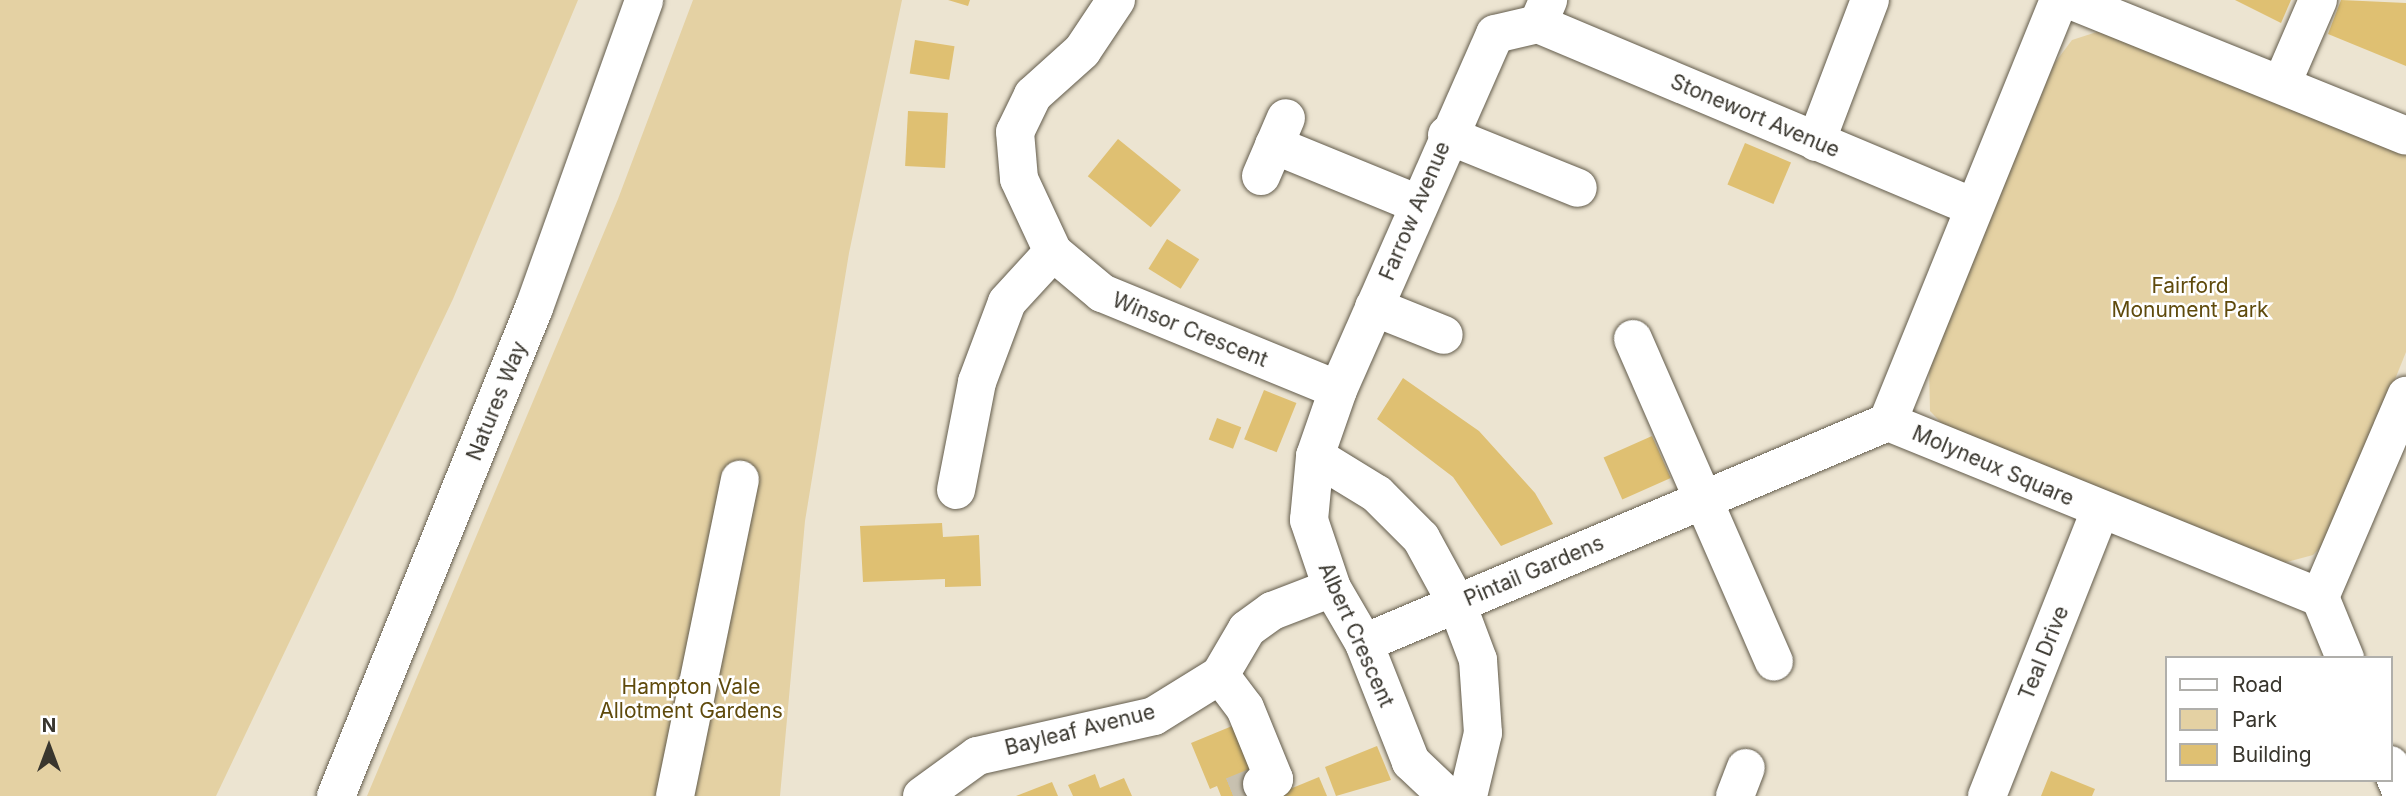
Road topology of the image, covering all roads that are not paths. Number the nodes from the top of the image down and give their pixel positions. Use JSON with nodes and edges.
{"nodes":[{"id":1,"x":644,"y":0,"type":"edge"},
{"id":2,"x":1116,"y":0,"type":"edge"},
{"id":3,"x":1870,"y":0,"type":"edge"},
{"id":4,"x":2059,"y":0,"type":"edge"},
{"id":5,"x":2070,"y":0,"type":"edge"},
{"id":6,"x":2318,"y":0,"type":"edge"},
{"id":7,"x":1543,"y":12,"type":"edge"},
{"id":8,"x":2284,"y":81,"type":"junction"},
{"id":9,"x":1447,"y":135,"type":"junction"},
{"id":10,"x":2406,"y":136,"type":"edge"},
{"id":11,"x":1816,"y":142,"type":"junction"},
{"id":12,"x":1273,"y":146,"type":"dead end"},
{"id":13,"x":1577,"y":188,"type":"dead end"},
{"id":14,"x":1419,"y":204,"type":"junction"},
{"id":15,"x":1972,"y":206,"type":"junction"},
{"id":16,"x":1053,"y":252,"type":"junction"},
{"id":17,"x":1374,"y":307,"type":"junction"},
{"id":18,"x":1444,"y":335,"type":"dead end"},
{"id":19,"x":1633,"y":339,"type":"dead end"},
{"id":20,"x":1338,"y":390,"type":"junction"},
{"id":21,"x":2406,"y":396,"type":"edge"},
{"id":22,"x":1888,"y":422,"type":"junction"},
{"id":23,"x":1315,"y":456,"type":"junction"},
{"id":24,"x":739,"y":479,"type":"dead end"},
{"id":25,"x":956,"y":490,"type":"dead end"},
{"id":26,"x":1704,"y":499,"type":"junction"},
{"id":27,"x":2100,"y":511,"type":"junction"},
{"id":28,"x":1332,"y":588,"type":"junction"},
{"id":29,"x":2319,"y":597,"type":"junction"},
{"id":30,"x":1457,"y":604,"type":"junction"},
{"id":31,"x":1364,"y":643,"type":"junction"},
{"id":32,"x":2344,"y":656,"type":"edge"},
{"id":33,"x":1774,"y":661,"type":"dead end"},
{"id":34,"x":1220,"y":675,"type":"junction"},
{"id":35,"x":1262,"y":784,"type":"dead end"},
{"id":36,"x":336,"y":796,"type":"edge"},
{"id":37,"x":675,"y":796,"type":"edge"},
{"id":38,"x":922,"y":796,"type":"edge"},
{"id":39,"x":1447,"y":796,"type":"edge"},
{"id":40,"x":1468,"y":796,"type":"edge"},
{"id":41,"x":1987,"y":796,"type":"edge"}],
"edges":[{"from":1,"to":36,"type":"street","name":"Natures Way"},
{"from":2,"to":16,"type":"street","name":"Winsor Crescent"},
{"from":3,"to":11,"type":"street"},
{"from":4,"to":15,"type":"street","name":"Molyneux Square"},
{"from":5,"to":8,"type":"street"},
{"from":6,"to":8,"type":"street"},
{"from":7,"to":9,"type":"street","name":"Farrow Avenue"},
{"from":7,"to":11,"type":"street","name":"Stonewort Avenue"},
{"from":8,"to":10,"type":"street"},
{"from":9,"to":13,"type":"street"},
{"from":9,"to":14,"type":"street","name":"Farrow Avenue"},
{"from":11,"to":15,"type":"street","name":"Stonewort Avenue"},
{"from":12,"to":14,"type":"street"},
{"from":14,"to":17,"type":"street","name":"Farrow Avenue"},
{"from":15,"to":22,"type":"street","name":"Molyneux Square"},
{"from":16,"to":20,"type":"street","name":"Winsor Crescent"},
{"from":16,"to":25,"type":"street"},
{"from":17,"to":18,"type":"street"},
{"from":17,"to":20,"type":"street","name":"Farrow Avenue"},
{"from":19,"to":26,"type":"street"},
{"from":20,"to":23,"type":"street","name":"Farrow Avenue"},
{"from":21,"to":29,"type":"street"},
{"from":22,"to":26,"type":"street","name":"Pintail Gardens"},
{"from":22,"to":27,"type":"street","name":"Molyneux Square"},
{"from":23,"to":28,"type":"street","name":"Albert Crescent"},
{"from":23,"to":30,"type":"street"},
{"from":24,"to":37,"type":"street"},
{"from":26,"to":30,"type":"street","name":"Pintail Gardens"},
{"from":26,"to":33,"type":"street"},
{"from":27,"to":29,"type":"street","name":"Molyneux Square"},
{"from":27,"to":41,"type":"street","name":"Teal Drive"},
{"from":28,"to":31,"type":"street","name":"Albert Crescent"},
{"from":28,"to":34,"type":"street","name":"Bayleaf Avenue"},
{"from":29,"to":32,"type":"street"},
{"from":30,"to":31,"type":"street","name":"Pintail Gardens"},
{"from":30,"to":40,"type":"street"},
{"from":31,"to":39,"type":"street","name":"Albert Crescent"},
{"from":34,"to":35,"type":"street"},
{"from":34,"to":38,"type":"street","name":"Bayleaf Avenue"}]}
